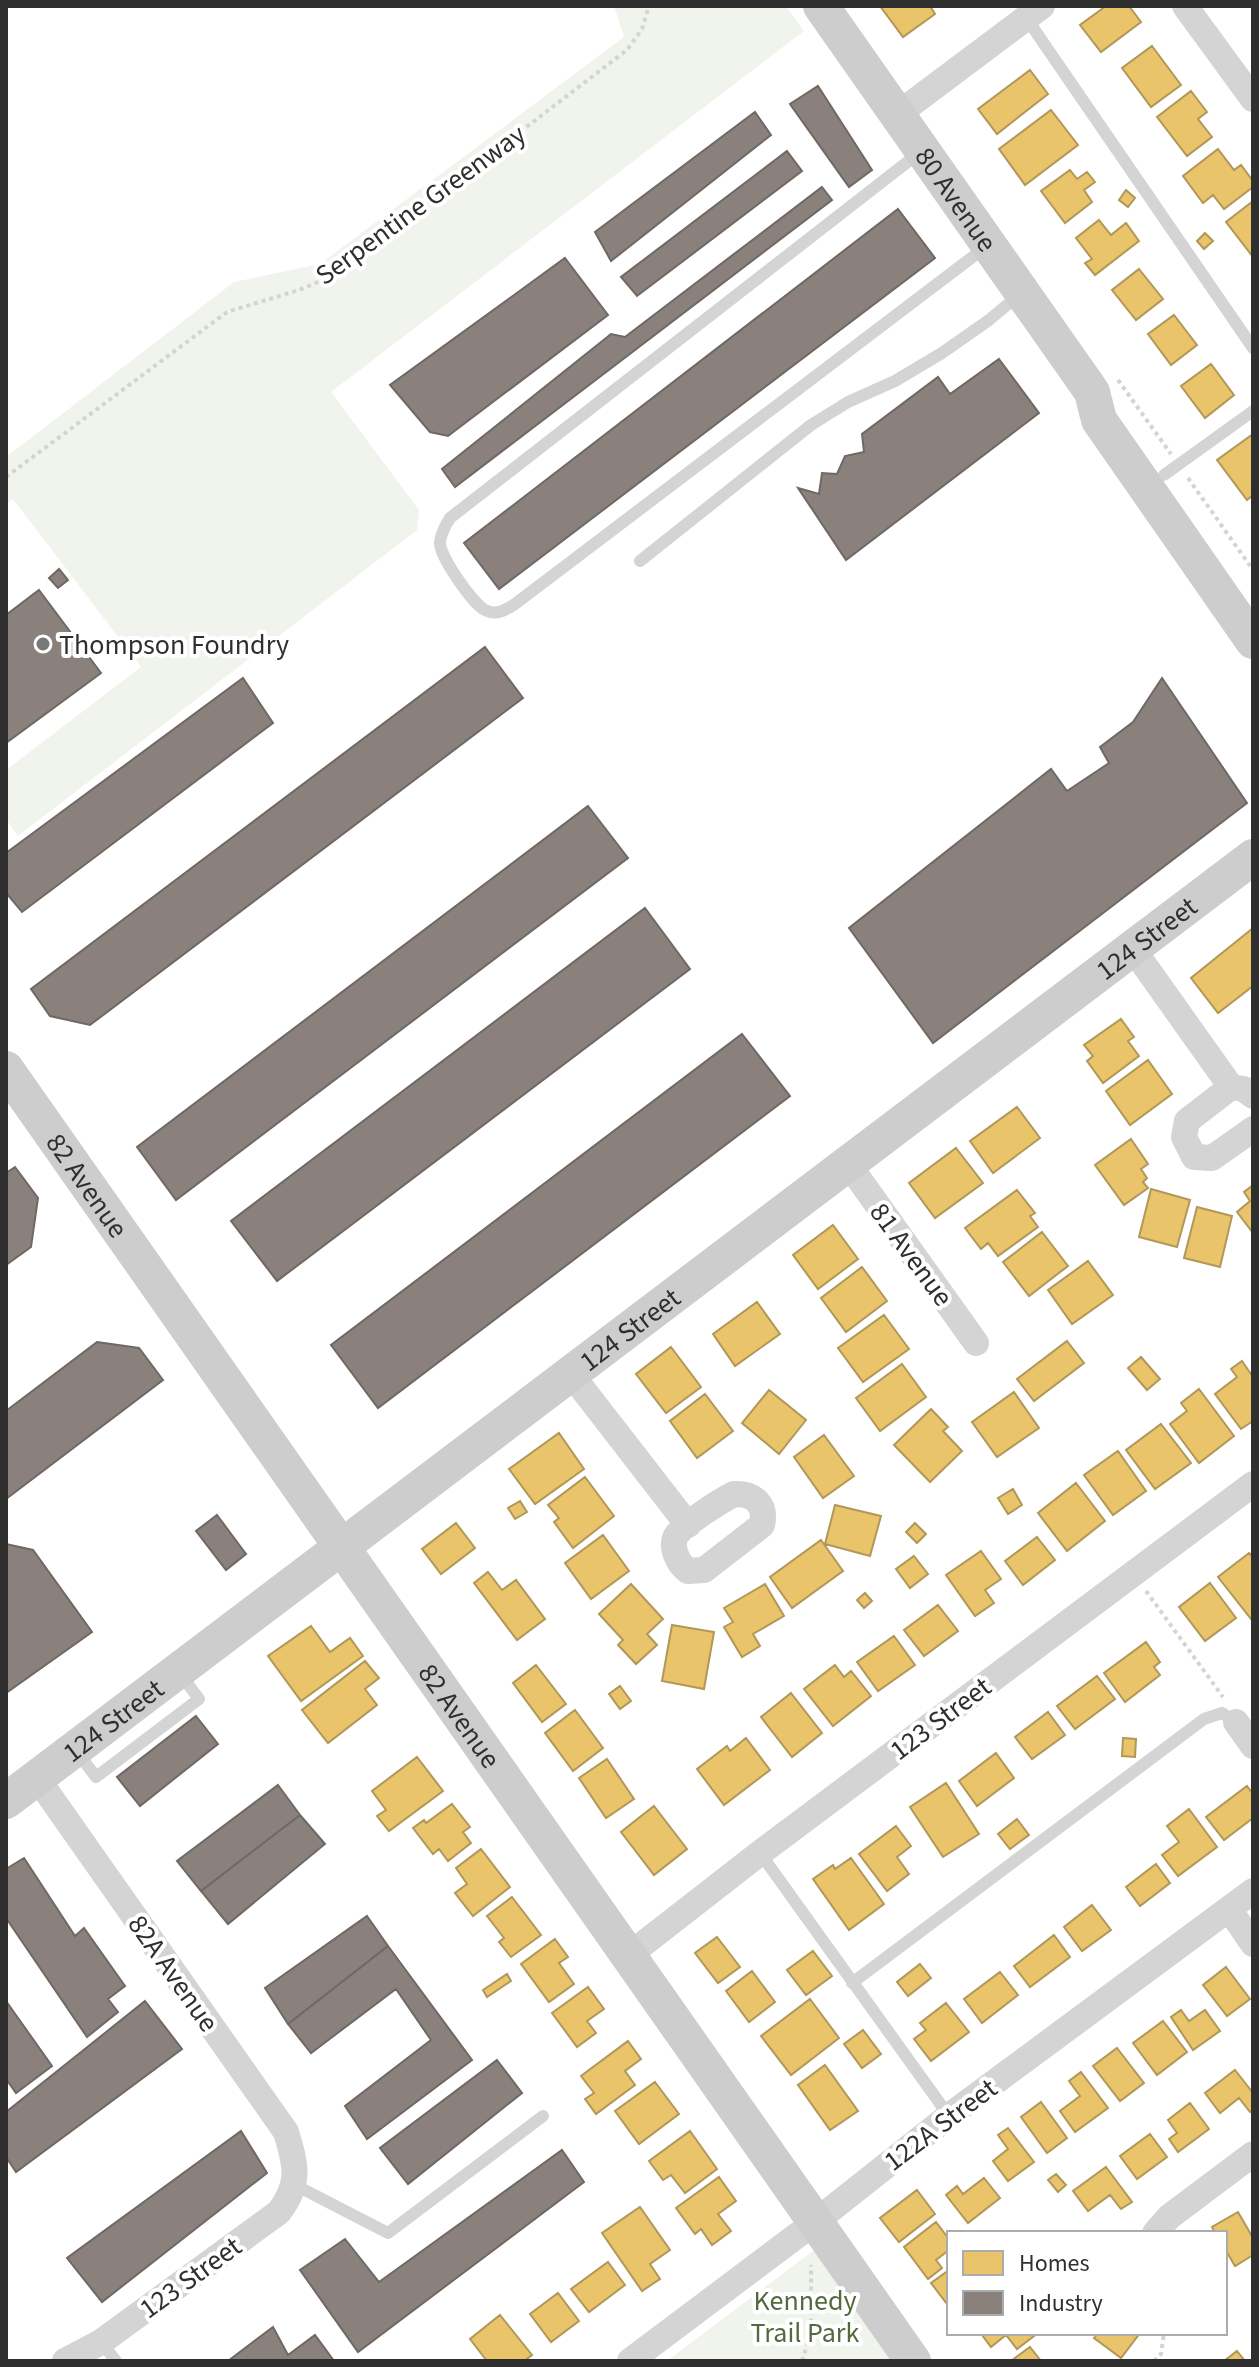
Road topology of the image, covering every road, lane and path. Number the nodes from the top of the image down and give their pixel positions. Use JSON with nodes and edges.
{"nodes":[{"id":1,"x":649,"y":6,"type":"edge"},
{"id":2,"x":821,"y":6,"type":"edge"},
{"id":3,"x":1185,"y":6,"type":"edge"},
{"id":4,"x":1034,"y":12,"type":"edge"},
{"id":5,"x":1253,"y":99,"type":"edge"},
{"id":6,"x":898,"y":114,"type":"junction"},
{"id":7,"x":924,"y":149,"type":"junction"},
{"id":8,"x":989,"y":244,"type":"junction"},
{"id":9,"x":1022,"y":292,"type":"junction"},
{"id":10,"x":1253,"y":348,"type":"edge"},
{"id":11,"x":1092,"y":392,"type":"junction"},
{"id":12,"x":1253,"y":411,"type":"edge"},
{"id":13,"x":1164,"y":475,"type":"junction"},
{"id":14,"x":6,"y":477,"type":"edge"},
{"id":15,"x":640,"y":561,"type":"dead end"},
{"id":16,"x":1253,"y":599,"type":"edge"},
{"id":17,"x":1253,"y":641,"type":"edge"},
{"id":18,"x":1253,"y":857,"type":"edge"},
{"id":19,"x":1133,"y":949,"type":"junction"},
{"id":20,"x":6,"y":1069,"type":"edge"},
{"id":21,"x":1242,"y":1092,"type":"edge"},
{"id":22,"x":1253,"y":1129,"type":"edge"},
{"id":23,"x":849,"y":1165,"type":"junction"},
{"id":24,"x":976,"y":1343,"type":"dead end"},
{"id":25,"x":571,"y":1374,"type":"junction"},
{"id":26,"x":1253,"y":1484,"type":"edge"},
{"id":27,"x":688,"y":1525,"type":"dead end"},
{"id":28,"x":344,"y":1547,"type":"junction"},
{"id":29,"x":1142,"y":1585,"type":"dead end"},
{"id":30,"x":1231,"y":1712,"type":"junction"},
{"id":31,"x":1253,"y":1746,"type":"edge"},
{"id":32,"x":37,"y":1778,"type":"junction"},
{"id":33,"x":6,"y":1801,"type":"edge"},
{"id":34,"x":760,"y":1853,"type":"junction"},
{"id":35,"x":1253,"y":1891,"type":"edge"},
{"id":36,"x":1229,"y":1909,"type":"junction"},
{"id":37,"x":1253,"y":1944,"type":"edge"},
{"id":38,"x":629,"y":1955,"type":"junction"},
{"id":39,"x":852,"y":1983,"type":"junction"},
{"id":40,"x":543,"y":2116,"type":"dead end"},
{"id":41,"x":949,"y":2116,"type":"junction"},
{"id":42,"x":1253,"y":2154,"type":"edge"},
{"id":43,"x":294,"y":2179,"type":"junction"},
{"id":44,"x":1157,"y":2231,"type":"edge"},
{"id":45,"x":812,"y":2237,"type":"junction"},
{"id":46,"x":1164,"y":2335,"type":"edge"},
{"id":47,"x":108,"y":2352,"type":"edge"},
{"id":48,"x":65,"y":2361,"type":"edge"},
{"id":49,"x":630,"y":2361,"type":"edge"},
{"id":50,"x":802,"y":2361,"type":"edge"},
{"id":51,"x":913,"y":2361,"type":"edge"},
{"id":52,"x":1154,"y":2361,"type":"edge"}],
"edges":[{"from":1,"to":14,"type":"path","name":"Serpentine Greenway"},
{"from":2,"to":6,"type":"street","name":"80 Avenue"},
{"from":3,"to":5,"type":"street"},
{"from":4,"to":6,"type":"street"},
{"from":4,"to":10,"type":"lane"},
{"from":6,"to":7,"type":"street","name":"80 Avenue"},
{"from":7,"to":8,"type":"street","name":"80 Avenue"},
{"from":7,"to":8,"type":"lane"},
{"from":8,"to":9,"type":"street","name":"80 Avenue"},
{"from":9,"to":11,"type":"street","name":"80 Avenue"},
{"from":9,"to":15,"type":"lane"},
{"from":11,"to":13,"type":"street","name":"80 Avenue"},
{"from":11,"to":17,"type":"street","name":"80 Avenue"},
{"from":12,"to":13,"type":"lane"},
{"from":13,"to":16,"type":"street","name":"80 Avenue"},
{"from":18,"to":19,"type":"street","name":"124 Street"},
{"from":19,"to":21,"type":"street"},
{"from":19,"to":23,"type":"street","name":"124 Street"},
{"from":20,"to":28,"type":"street","name":"82 Avenue"},
{"from":21,"to":22,"type":"street"},
{"from":23,"to":24,"type":"street","name":"81 Avenue"},
{"from":23,"to":25,"type":"street","name":"124 Street"},
{"from":25,"to":27,"type":"street"},
{"from":25,"to":28,"type":"street","name":"124 Street"},
{"from":26,"to":34,"type":"street","name":"123 Street"},
{"from":28,"to":32,"type":"street","name":"124 Street"},
{"from":28,"to":38,"type":"street","name":"82 Avenue"},
{"from":29,"to":30,"type":"path"},
{"from":30,"to":31,"type":"street"},
{"from":30,"to":39,"type":"lane"},
{"from":32,"to":33,"type":"street","name":"124 Street"},
{"from":32,"to":43,"type":"street","name":"82A Avenue"},
{"from":34,"to":38,"type":"street","name":"123 Street"},
{"from":34,"to":39,"type":"lane"},
{"from":35,"to":36,"type":"street","name":"122A Street"},
{"from":36,"to":37,"type":"street"},
{"from":36,"to":41,"type":"street","name":"122A Street"},
{"from":38,"to":45,"type":"street","name":"82 Avenue"},
{"from":39,"to":41,"type":"lane"},
{"from":40,"to":43,"type":"lane"},
{"from":41,"to":45,"type":"street","name":"122A Street"},
{"from":42,"to":44,"type":"street"},
{"from":43,"to":47,"type":"street","name":"123 Street"},
{"from":45,"to":49,"type":"street","name":"122A Street"},
{"from":45,"to":50,"type":"path"},
{"from":45,"to":51,"type":"street","name":"82 Avenue"},
{"from":46,"to":52,"type":"path"},
{"from":47,"to":48,"type":"street","name":"123 Street"}]}
